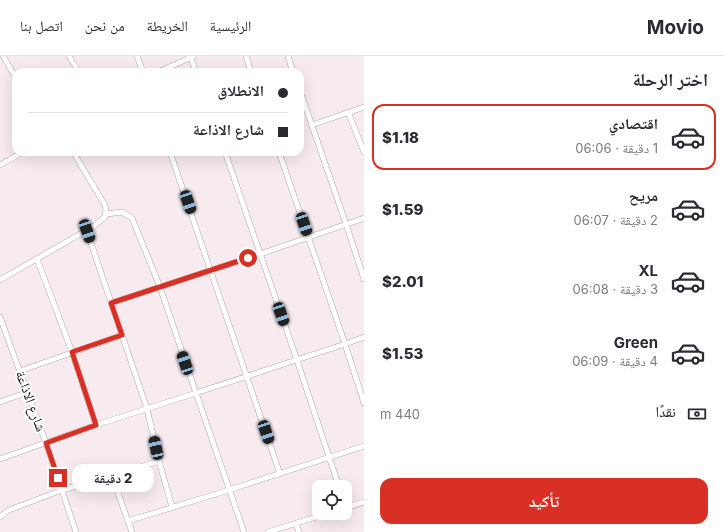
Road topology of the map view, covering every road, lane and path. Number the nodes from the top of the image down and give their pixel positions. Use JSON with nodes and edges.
{"nodes":[{"id":1,"x":3,"y":56,"type":"edge"},
{"id":2,"x":69,"y":56,"type":"edge"},
{"id":3,"x":137,"y":56,"type":"edge"},
{"id":4,"x":246,"y":56,"type":"edge"},
{"id":5,"x":288,"y":56,"type":"edge"},
{"id":6,"x":193,"y":57,"type":"edge"},
{"id":7,"x":76,"y":68,"type":"edge"},
{"id":8,"x":142,"y":68,"type":"edge"},
{"id":9,"x":167,"y":68,"type":"edge"},
{"id":10,"x":195,"y":68,"type":"edge"},
{"id":11,"x":250,"y":68,"type":"edge"},
{"id":12,"x":292,"y":68,"type":"edge"},
{"id":13,"x":12,"y":71,"type":"edge"},
{"id":14,"x":304,"y":102,"type":"edge"},
{"id":15,"x":364,"y":107,"type":"edge"},
{"id":16,"x":348,"y":112,"type":"junction"},
{"id":17,"x":312,"y":125,"type":"junction"},
{"id":18,"x":364,"y":152,"type":"edge"},
{"id":19,"x":16,"y":156,"type":"edge"},
{"id":20,"x":75,"y":156,"type":"edge"},
{"id":21,"x":171,"y":156,"type":"edge"},
{"id":22,"x":225,"y":156,"type":"edge"},
{"id":23,"x":280,"y":156,"type":"edge"},
{"id":24,"x":0,"y":165,"type":"edge"},
{"id":25,"x":106,"y":214,"type":"junction"},
{"id":26,"x":364,"y":218,"type":"edge"},
{"id":27,"x":346,"y":224,"type":"junction"},
{"id":28,"x":87,"y":231,"type":"junction"},
{"id":29,"x":308,"y":237,"type":"junction"},
{"id":30,"x":260,"y":254,"type":"junction"},
{"id":31,"x":37,"y":259,"type":"junction"},
{"id":32,"x":211,"y":270,"type":"junction"},
{"id":33,"x":364,"y":279,"type":"edge"},
{"id":34,"x":0,"y":280,"type":"edge"},
{"id":35,"x":160,"y":287,"type":"junction"},
{"id":36,"x":111,"y":303,"type":"junction"},
{"id":37,"x":0,"y":316,"type":"edge"},
{"id":38,"x":122,"y":335,"type":"junction"},
{"id":39,"x":364,"y":337,"type":"edge"},
{"id":40,"x":345,"y":344,"type":"junction"},
{"id":41,"x":72,"y":352,"type":"junction"},
{"id":42,"x":297,"y":360,"type":"junction"},
{"id":43,"x":20,"y":371,"type":"junction"},
{"id":44,"x":247,"y":376,"type":"junction"},
{"id":45,"x":28,"y":392,"type":"junction"},
{"id":46,"x":196,"y":393,"type":"junction"},
{"id":47,"x":0,"y":402,"type":"edge"},
{"id":48,"x":364,"y":403,"type":"edge"},
{"id":49,"x":147,"y":409,"type":"junction"},
{"id":50,"x":96,"y":425,"type":"junction"},
{"id":51,"x":46,"y":443,"type":"junction"},
{"id":52,"x":364,"y":446,"type":"edge"},
{"id":53,"x":329,"y":457,"type":"junction"},
{"id":54,"x":0,"y":459,"type":"edge"},
{"id":55,"x":158,"y":461,"type":"junction"},
{"id":56,"x":280,"y":474,"type":"junction"},
{"id":57,"x":112,"y":476,"type":"junction"},
{"id":58,"x":337,"y":480,"type":"edge"},
{"id":59,"x":62,"y":490,"type":"junction"},
{"id":60,"x":229,"y":490,"type":"junction"},
{"id":61,"x":364,"y":502,"type":"edge"},
{"id":62,"x":352,"y":505,"type":"edge"},
{"id":63,"x":172,"y":507,"type":"junction"},
{"id":64,"x":0,"y":517,"type":"edge"},
{"id":65,"x":312,"y":518,"type":"edge"},
{"id":66,"x":128,"y":521,"type":"junction"},
{"id":67,"x":296,"y":523,"type":"junction"},
{"id":68,"x":76,"y":532,"type":"edge"},
{"id":69,"x":132,"y":532,"type":"edge"},
{"id":70,"x":244,"y":532,"type":"edge"},
{"id":71,"x":268,"y":532,"type":"edge"},
{"id":72,"x":299,"y":532,"type":"edge"}],
"edges":[{"from":1,"to":13,"type":"street"},
{"from":2,"to":7,"type":"street"},
{"from":3,"to":8,"type":"street"},
{"from":4,"to":11,"type":"street"},
{"from":5,"to":12,"type":"street"},
{"from":6,"to":9,"type":"street"},
{"from":6,"to":10,"type":"street"},
{"from":14,"to":17,"type":"street"},
{"from":15,"to":16,"type":"street"},
{"from":16,"to":17,"type":"street"},
{"from":16,"to":18,"type":"street"},
{"from":17,"to":27,"type":"street"},
{"from":19,"to":24,"type":"street"},
{"from":20,"to":25,"type":"street"},
{"from":21,"to":32,"type":"street"},
{"from":22,"to":30,"type":"street"},
{"from":23,"to":29,"type":"street"},
{"from":25,"to":28,"type":"street"},
{"from":25,"to":35,"type":"street"},
{"from":26,"to":27,"type":"street"},
{"from":27,"to":29,"type":"street"},
{"from":27,"to":33,"type":"street"},
{"from":28,"to":31,"type":"street"},
{"from":28,"to":36,"type":"street"},
{"from":29,"to":30,"type":"street"},
{"from":29,"to":40,"type":"street"},
{"from":30,"to":32,"type":"street"},
{"from":30,"to":42,"type":"street"},
{"from":31,"to":34,"type":"street"},
{"from":31,"to":41,"type":"street"},
{"from":32,"to":35,"type":"street"},
{"from":32,"to":44,"type":"street"},
{"from":35,"to":36,"type":"street"},
{"from":35,"to":46,"type":"street"},
{"from":36,"to":38,"type":"street"},
{"from":37,"to":43,"type":"street","name":"شارع الاذاعة"},
{"from":38,"to":41,"type":"street"},
{"from":38,"to":49,"type":"street"},
{"from":39,"to":40,"type":"street"},
{"from":40,"to":42,"type":"street"},
{"from":40,"to":48,"type":"street"},
{"from":41,"to":43,"type":"street"},
{"from":41,"to":50,"type":"street"},
{"from":42,"to":44,"type":"street"},
{"from":42,"to":53,"type":"street"},
{"from":43,"to":45,"type":"street","name":"شارع الاذاعة"},
{"from":44,"to":46,"type":"street"},
{"from":44,"to":56,"type":"street"},
{"from":45,"to":47,"type":"street"},
{"from":45,"to":51,"type":"street","name":"شارع الاذاعة"},
{"from":46,"to":49,"type":"street"},
{"from":46,"to":60,"type":"street"},
{"from":49,"to":50,"type":"street"},
{"from":49,"to":55,"type":"street"},
{"from":50,"to":51,"type":"street"},
{"from":51,"to":54,"type":"street"},
{"from":51,"to":59,"type":"street","name":"شارع الاذاعة"},
{"from":52,"to":53,"type":"street"},
{"from":53,"to":56,"type":"street"},
{"from":53,"to":58,"type":"street"},
{"from":55,"to":57,"type":"street"},
{"from":55,"to":63,"type":"street"},
{"from":56,"to":60,"type":"street"},
{"from":57,"to":59,"type":"street"},
{"from":57,"to":66,"type":"street"},
{"from":59,"to":64,"type":"street"},
{"from":59,"to":68,"type":"street","name":"شارع الاذاعة"},
{"from":60,"to":63,"type":"street"},
{"from":60,"to":70,"type":"street"},
{"from":61,"to":62,"type":"street"},
{"from":63,"to":66,"type":"street"},
{"from":65,"to":67,"type":"street"},
{"from":66,"to":69,"type":"street"},
{"from":67,"to":71,"type":"street"},
{"from":67,"to":72,"type":"street"}]}
